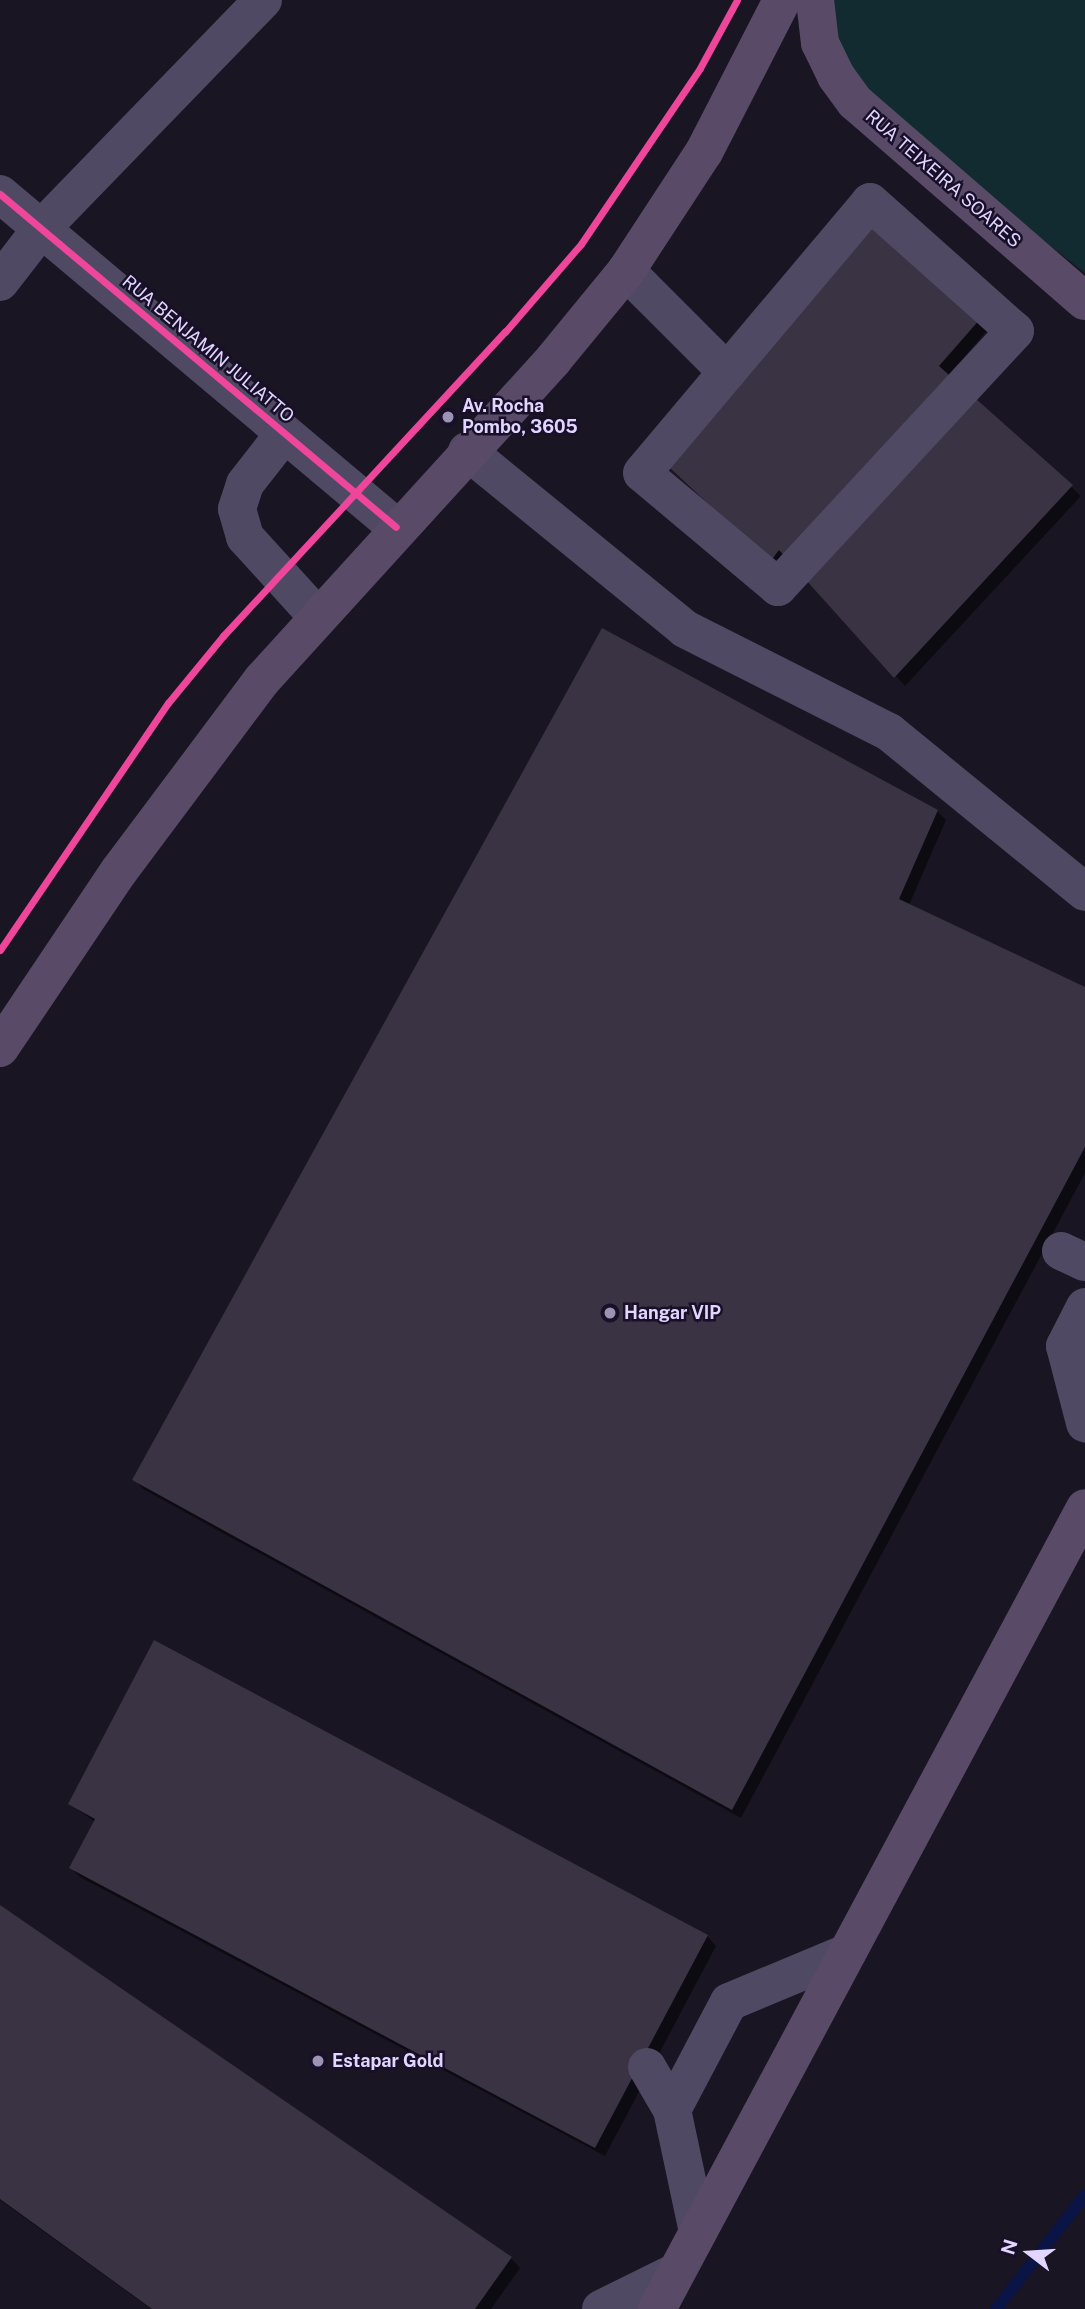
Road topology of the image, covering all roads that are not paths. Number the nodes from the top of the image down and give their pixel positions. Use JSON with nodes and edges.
{"nodes":[{"id":1,"x":263,"y":0,"type":"edge"},
{"id":2,"x":782,"y":0,"type":"edge"},
{"id":3,"x":814,"y":0,"type":"edge"},
{"id":4,"x":0,"y":194,"type":"edge"},
{"id":5,"x":41,"y":229,"type":"junction"},
{"id":6,"x":626,"y":271,"type":"junction"},
{"id":7,"x":0,"y":282,"type":"edge"},
{"id":8,"x":1085,"y":301,"type":"edge"},
{"id":9,"x":727,"y":372,"type":"junction"},
{"id":10,"x":284,"y":434,"type":"junction"},
{"id":11,"x":467,"y":452,"type":"junction"},
{"id":12,"x":396,"y":527,"type":"junction"},
{"id":13,"x":317,"y":616,"type":"junction"},
{"id":14,"x":1085,"y":892,"type":"edge"},
{"id":15,"x":0,"y":1048,"type":"edge"},
{"id":16,"x":1085,"y":1307,"type":"edge"},
{"id":17,"x":1085,"y":1423,"type":"edge"},
{"id":18,"x":1085,"y":1507,"type":"edge"},
{"id":19,"x":846,"y":1953,"type":"junction"},
{"id":20,"x":647,"y":2067,"type":"dead end"},
{"id":21,"x":672,"y":2110,"type":"junction"},
{"id":22,"x":698,"y":2232,"type":"junction"},
{"id":23,"x":676,"y":2273,"type":"junction"},
{"id":24,"x":601,"y":2309,"type":"edge"},
{"id":25,"x":657,"y":2309,"type":"edge"}],
"edges":[{"from":1,"to":5,"type":"street"},
{"from":2,"to":6,"type":"main road"},
{"from":3,"to":8,"type":"main road","name":"RUA TEIXEIRA SOARES"},
{"from":4,"to":5,"type":"street","name":"RUA BENJAMIN JULIATTO"},
{"from":5,"to":7,"type":"street"},
{"from":5,"to":10,"type":"street","name":"RUA BENJAMIN JULIATTO"},
{"from":6,"to":9,"type":"street"},
{"from":6,"to":11,"type":"main road"},
{"from":9,"to":9,"type":"street"},
{"from":10,"to":12,"type":"street","name":"RUA BENJAMIN JULIATTO"},
{"from":10,"to":13,"type":"street"},
{"from":11,"to":12,"type":"main road"},
{"from":11,"to":14,"type":"street"},
{"from":12,"to":13,"type":"main road"},
{"from":13,"to":15,"type":"main road"},
{"from":16,"to":17,"type":"street"},
{"from":18,"to":19,"type":"main road"},
{"from":19,"to":21,"type":"street"},
{"from":19,"to":22,"type":"main road"},
{"from":20,"to":21,"type":"street"},
{"from":21,"to":22,"type":"street"},
{"from":22,"to":23,"type":"main road"},
{"from":23,"to":24,"type":"street"},
{"from":23,"to":25,"type":"main road"}]}
